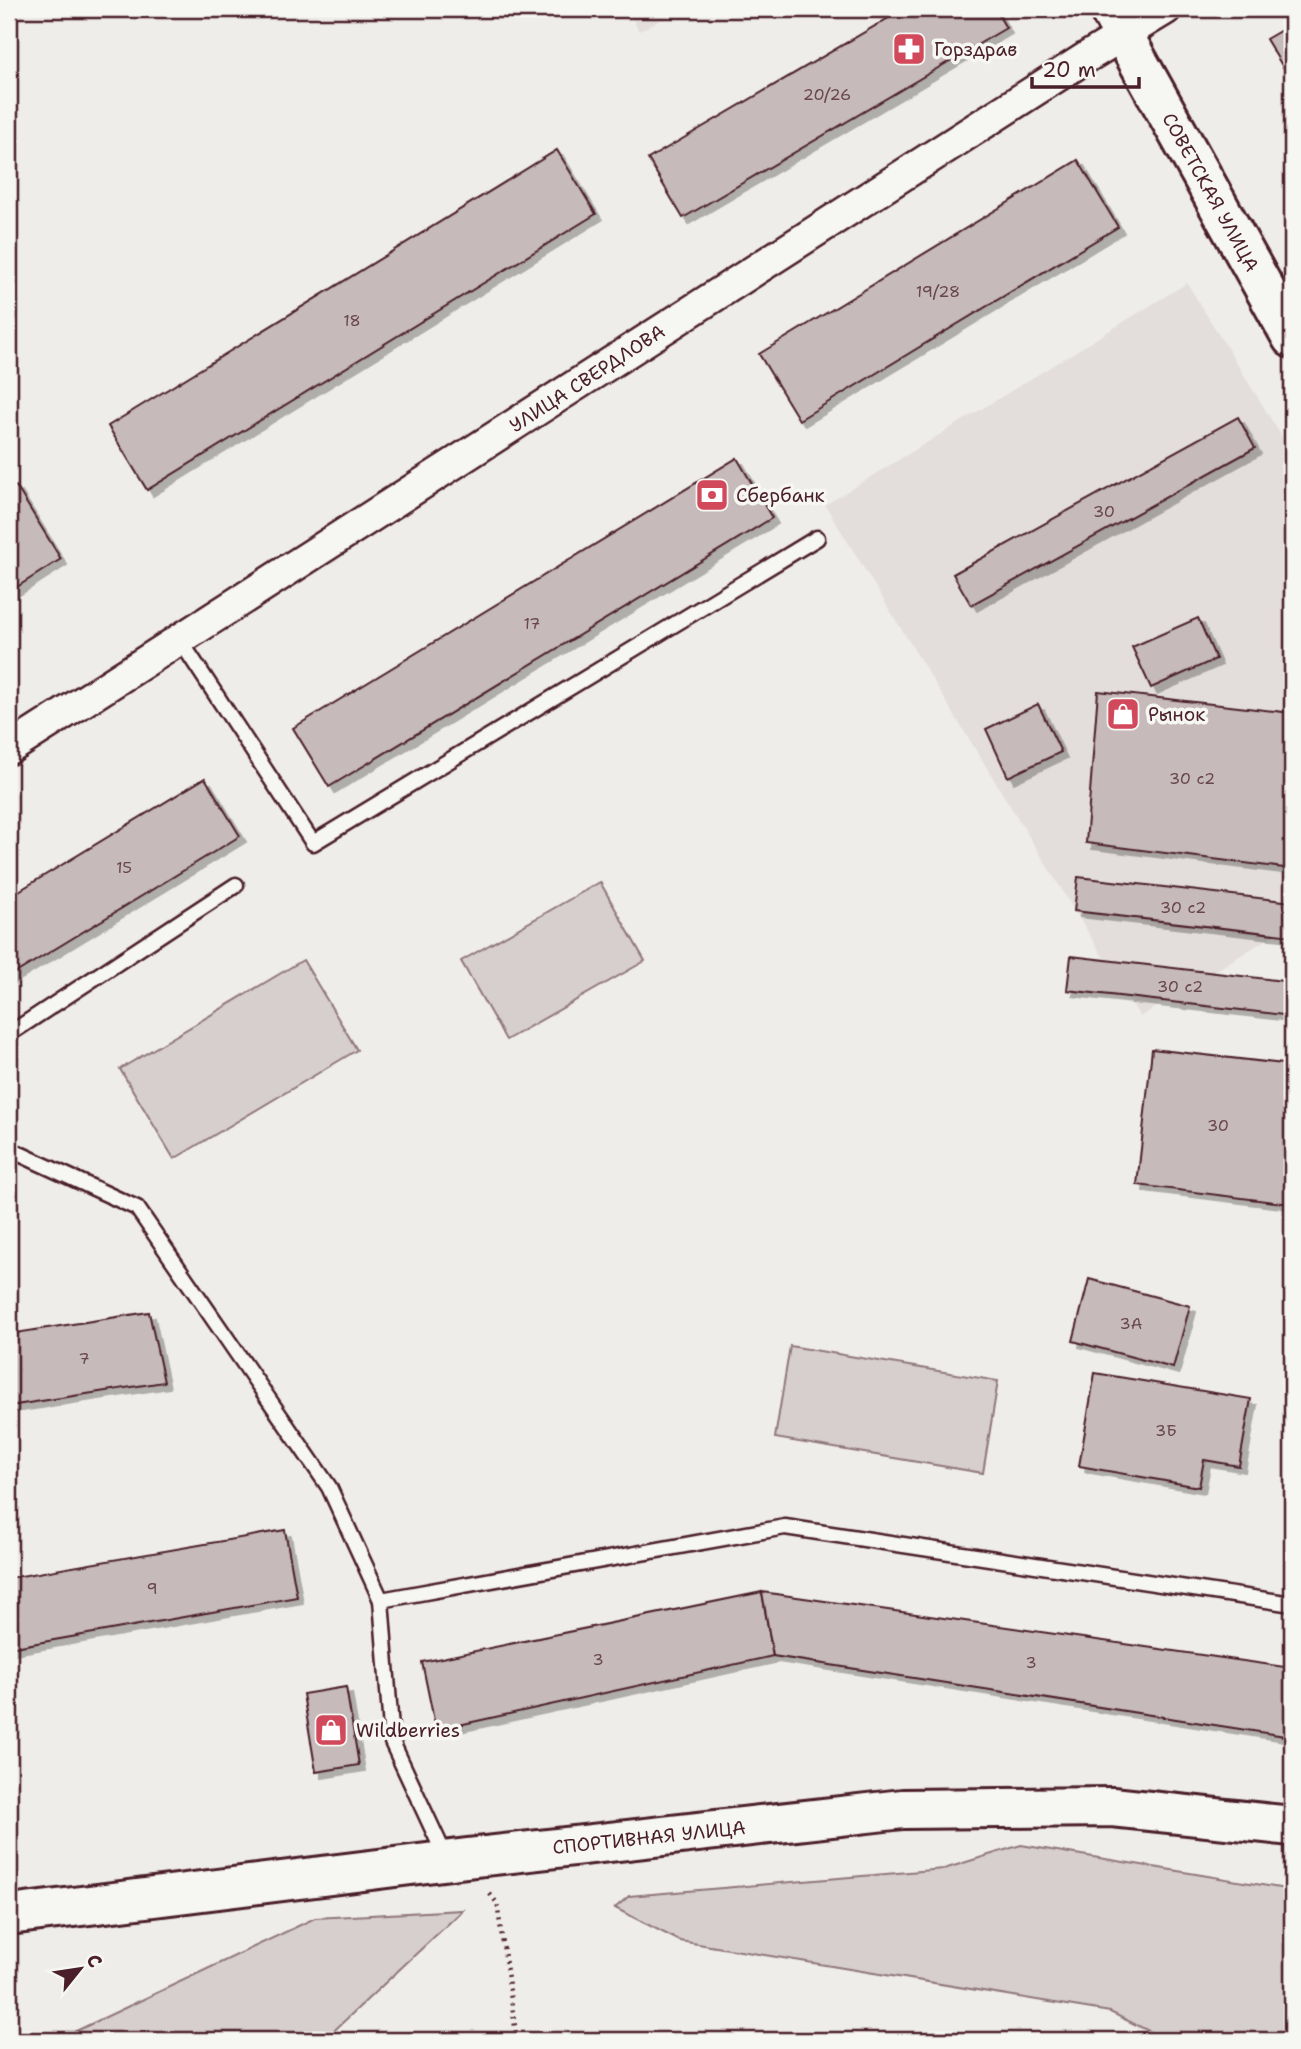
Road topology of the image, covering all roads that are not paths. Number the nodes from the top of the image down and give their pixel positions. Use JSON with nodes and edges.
{"nodes":[{"id":1,"x":1166,"y":9,"type":"edge"},
{"id":2,"x":1117,"y":22,"type":"edge"},
{"id":3,"x":1292,"y":338,"type":"edge"},
{"id":4,"x":817,"y":538,"type":"dead end"},
{"id":5,"x":180,"y":640,"type":"junction"},
{"id":6,"x":9,"y":750,"type":"edge"},
{"id":7,"x":236,"y":885,"type":"dead end"},
{"id":8,"x":9,"y":1034,"type":"edge"},
{"id":9,"x":9,"y":1149,"type":"edge"},
{"id":10,"x":381,"y":1600,"type":"junction"},
{"id":11,"x":1292,"y":1604,"type":"edge"},
{"id":12,"x":1292,"y":1826,"type":"edge"},
{"id":13,"x":457,"y":1859,"type":"junction"},
{"id":14,"x":9,"y":1915,"type":"edge"}],
"edges":[{"from":1,"to":2,"type":"street","name":"УЛИЦА СВЕРДЛОВА"},
{"from":2,"to":3,"type":"street","name":"СОВЕТСКАЯ УЛИЦА"},
{"from":2,"to":5,"type":"street","name":"УЛИЦА СВЕРДЛОВА"},
{"from":4,"to":5,"type":"lane"},
{"from":5,"to":6,"type":"street","name":"УЛИЦА СВЕРДЛОВА"},
{"from":7,"to":8,"type":"lane"},
{"from":9,"to":10,"type":"lane"},
{"from":10,"to":11,"type":"lane"},
{"from":10,"to":13,"type":"lane"},
{"from":12,"to":13,"type":"street","name":"СПОРТИВНАЯ УЛИЦА"},
{"from":13,"to":14,"type":"street","name":"СПОРТИВНАЯ УЛИЦА"}]}
